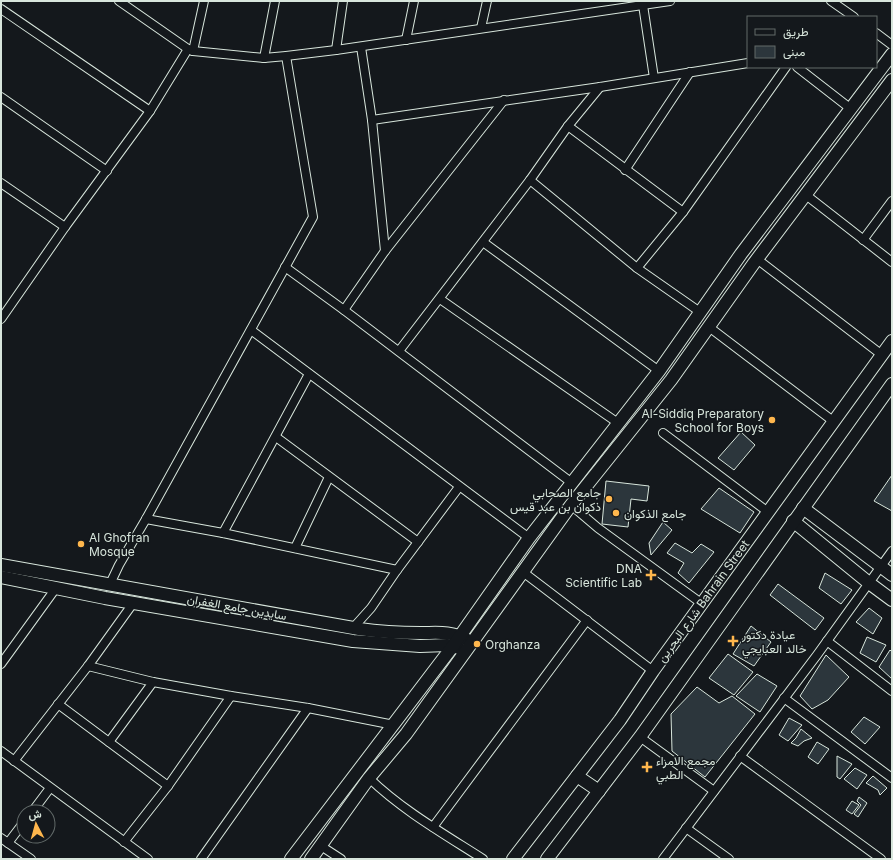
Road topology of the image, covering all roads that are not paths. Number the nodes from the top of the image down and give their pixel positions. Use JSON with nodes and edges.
{"nodes":[{"id":1,"x":119,"y":1,"type":"edge"},
{"id":2,"x":204,"y":1,"type":"edge"},
{"id":3,"x":275,"y":1,"type":"edge"},
{"id":4,"x":343,"y":1,"type":"edge"},
{"id":5,"x":414,"y":1,"type":"edge"},
{"id":6,"x":487,"y":1,"type":"edge"},
{"id":7,"x":670,"y":1,"type":"edge"},
{"id":8,"x":835,"y":2,"type":"edge"},
{"id":9,"x":642,"y":5,"type":"junction"},
{"id":10,"x":1,"y":9,"type":"edge"},
{"id":11,"x":853,"y":16,"type":"edge"},
{"id":12,"x":481,"y":28,"type":"junction"},
{"id":13,"x":877,"y":34,"type":"edge"},
{"id":14,"x":406,"y":40,"type":"junction"},
{"id":15,"x":892,"y":45,"type":"edge"},
{"id":16,"x":361,"y":46,"type":"junction"},
{"id":17,"x":191,"y":50,"type":"junction"},
{"id":18,"x":336,"y":50,"type":"junction"},
{"id":19,"x":892,"y":54,"type":"edge"},
{"id":20,"x":286,"y":56,"type":"junction"},
{"id":21,"x":264,"y":58,"type":"junction"},
{"id":22,"x":747,"y":63,"type":"edge"},
{"id":23,"x":785,"y":68,"type":"edge"},
{"id":24,"x":798,"y":68,"type":"edge"},
{"id":25,"x":690,"y":72,"type":"junction"},
{"id":26,"x":654,"y":78,"type":"junction"},
{"id":27,"x":892,"y":80,"type":"edge"},
{"id":28,"x":600,"y":87,"type":"junction"},
{"id":29,"x":1,"y":97,"type":"edge"},
{"id":30,"x":504,"y":100,"type":"junction"},
{"id":31,"x":851,"y":109,"type":"junction"},
{"id":32,"x":150,"y":111,"type":"junction"},
{"id":33,"x":372,"y":120,"type":"junction"},
{"id":34,"x":568,"y":126,"type":"junction"},
{"id":35,"x":625,"y":170,"type":"junction"},
{"id":36,"x":107,"y":171,"type":"junction"},
{"id":37,"x":530,"y":180,"type":"junction"},
{"id":38,"x":2,"y":187,"type":"edge"},
{"id":39,"x":806,"y":195,"type":"junction"},
{"id":40,"x":892,"y":200,"type":"edge"},
{"id":41,"x":683,"y":212,"type":"junction"},
{"id":42,"x":65,"y":227,"type":"junction"},
{"id":43,"x":863,"y":240,"type":"junction"},
{"id":44,"x":483,"y":242,"type":"junction"},
{"id":45,"x":385,"y":251,"type":"junction"},
{"id":46,"x":757,"y":259,"type":"junction"},
{"id":47,"x":892,"y":262,"type":"edge"},
{"id":48,"x":285,"y":267,"type":"junction"},
{"id":49,"x":637,"y":268,"type":"junction"},
{"id":50,"x":440,"y":299,"type":"junction"},
{"id":51,"x":344,"y":310,"type":"junction"},
{"id":52,"x":700,"y":312,"type":"junction"},
{"id":53,"x":1,"y":319,"type":"edge"},
{"id":54,"x":709,"y":327,"type":"junction"},
{"id":55,"x":250,"y":330,"type":"junction"},
{"id":56,"x":892,"y":341,"type":"edge"},
{"id":57,"x":399,"y":351,"type":"junction"},
{"id":58,"x":882,"y":355,"type":"junction"},
{"id":59,"x":659,"y":371,"type":"junction"},
{"id":60,"x":310,"y":374,"type":"junction"},
{"id":61,"x":892,"y":384,"type":"edge"},
{"id":62,"x":833,"y":421,"type":"junction"},
{"id":63,"x":618,"y":423,"type":"junction"},
{"id":64,"x":663,"y":433,"type":"dead end"},
{"id":65,"x":276,"y":437,"type":"junction"},
{"id":66,"x":594,"y":454,"type":"junction"},
{"id":67,"x":605,"y":462,"type":"junction"},
{"id":68,"x":330,"y":476,"type":"junction"},
{"id":69,"x":572,"y":483,"type":"junction"},
{"id":70,"x":459,"y":487,"type":"junction"},
{"id":71,"x":571,"y":505,"type":"junction"},
{"id":72,"x":802,"y":508,"type":"junction"},
{"id":73,"x":768,"y":512,"type":"junction"},
{"id":74,"x":146,"y":519,"type":"junction"},
{"id":75,"x":793,"y":521,"type":"junction"},
{"id":76,"x":223,"y":533,"type":"junction"},
{"id":77,"x":529,"y":538,"type":"junction"},
{"id":78,"x":418,"y":542,"type":"junction"},
{"id":79,"x":295,"y":548,"type":"junction"},
{"id":80,"x":892,"y":551,"type":"edge"},
{"id":81,"x":1,"y":565,"type":"edge"},
{"id":82,"x":881,"y":567,"type":"junction"},
{"id":83,"x":398,"y":570,"type":"junction"},
{"id":84,"x":523,"y":572,"type":"junction"},
{"id":85,"x":892,"y":575,"type":"edge"},
{"id":86,"x":1,"y":577,"type":"edge"},
{"id":87,"x":869,"y":583,"type":"junction"},
{"id":88,"x":110,"y":584,"type":"junction"},
{"id":89,"x":56,"y":588,"type":"junction"},
{"id":90,"x":892,"y":600,"type":"edge"},
{"id":91,"x":134,"y":602,"type":"junction"},
{"id":92,"x":702,"y":603,"type":"junction"},
{"id":93,"x":587,"y":620,"type":"junction"},
{"id":94,"x":353,"y":628,"type":"junction"},
{"id":95,"x":457,"y":641,"type":"junction"},
{"id":96,"x":826,"y":641,"type":"junction"},
{"id":97,"x":468,"y":648,"type":"junction"},
{"id":98,"x":1,"y":664,"type":"edge"},
{"id":99,"x":88,"y":666,"type":"junction"},
{"id":100,"x":653,"y":671,"type":"junction"},
{"id":101,"x":153,"y":682,"type":"junction"},
{"id":102,"x":892,"y":691,"type":"edge"},
{"id":103,"x":231,"y":696,"type":"junction"},
{"id":104,"x":784,"y":698,"type":"junction"},
{"id":105,"x":58,"y":704,"type":"junction"},
{"id":106,"x":308,"y":708,"type":"junction"},
{"id":107,"x":394,"y":725,"type":"junction"},
{"id":108,"x":640,"y":737,"type":"junction"},
{"id":109,"x":109,"y":742,"type":"junction"},
{"id":110,"x":1,"y":751,"type":"edge"},
{"id":111,"x":740,"y":756,"type":"junction"},
{"id":112,"x":14,"y":761,"type":"junction"},
{"id":113,"x":577,"y":776,"type":"junction"},
{"id":114,"x":368,"y":778,"type":"junction"},
{"id":115,"x":892,"y":778,"type":"edge"},
{"id":116,"x":168,"y":786,"type":"junction"},
{"id":117,"x":50,"y":788,"type":"junction"},
{"id":118,"x":599,"y":791,"type":"junction"},
{"id":119,"x":714,"y":791,"type":"junction"},
{"id":120,"x":38,"y":804,"type":"edge"},
{"id":121,"x":433,"y":827,"type":"junction"},
{"id":122,"x":686,"y":828,"type":"junction"},
{"id":123,"x":16,"y":832,"type":"edge"},
{"id":124,"x":1,"y":838,"type":"edge"},
{"id":125,"x":124,"y":842,"type":"junction"},
{"id":126,"x":8,"y":843,"type":"junction"},
{"id":127,"x":321,"y":846,"type":"junction"},
{"id":128,"x":28,"y":858,"type":"edge"},
{"id":129,"x":148,"y":859,"type":"edge"},
{"id":130,"x":200,"y":859,"type":"edge"},
{"id":131,"x":291,"y":859,"type":"edge"},
{"id":132,"x":311,"y":859,"type":"edge"},
{"id":133,"x":341,"y":859,"type":"edge"},
{"id":134,"x":483,"y":859,"type":"edge"},
{"id":135,"x":513,"y":859,"type":"edge"},
{"id":136,"x":547,"y":859,"type":"edge"},
{"id":137,"x":663,"y":859,"type":"edge"},
{"id":138,"x":729,"y":859,"type":"edge"},
{"id":139,"x":881,"y":859,"type":"edge"}],
"edges":[{"from":1,"to":17,"type":"street"},
{"from":2,"to":17,"type":"street"},
{"from":3,"to":21,"type":"street"},
{"from":4,"to":18,"type":"street"},
{"from":5,"to":14,"type":"street"},
{"from":6,"to":12,"type":"street"},
{"from":7,"to":9,"type":"street"},
{"from":8,"to":11,"type":"street"},
{"from":9,"to":12,"type":"street"},
{"from":9,"to":26,"type":"street"},
{"from":10,"to":32,"type":"street"},
{"from":12,"to":14,"type":"street"},
{"from":13,"to":15,"type":"street"},
{"from":14,"to":16,"type":"street"},
{"from":16,"to":18,"type":"street"},
{"from":16,"to":33,"type":"street"},
{"from":17,"to":21,"type":"street"},
{"from":17,"to":32,"type":"street"},
{"from":18,"to":20,"type":"street"},
{"from":19,"to":31,"type":"street"},
{"from":20,"to":21,"type":"street"},
{"from":20,"to":48,"type":"street"},
{"from":22,"to":25,"type":"street"},
{"from":23,"to":41,"type":"street"},
{"from":24,"to":31,"type":"street"},
{"from":25,"to":26,"type":"street"},
{"from":25,"to":35,"type":"street"},
{"from":26,"to":28,"type":"street"},
{"from":27,"to":39,"type":"street"},
{"from":28,"to":30,"type":"street"},
{"from":28,"to":34,"type":"street"},
{"from":29,"to":36,"type":"street"},
{"from":30,"to":33,"type":"street"},
{"from":30,"to":45,"type":"street"},
{"from":31,"to":52,"type":"street"},
{"from":32,"to":36,"type":"street"},
{"from":33,"to":45,"type":"street"},
{"from":34,"to":35,"type":"street"},
{"from":34,"to":37,"type":"street"},
{"from":35,"to":41,"type":"street"},
{"from":36,"to":42,"type":"street"},
{"from":37,"to":44,"type":"street"},
{"from":37,"to":49,"type":"street"},
{"from":38,"to":42,"type":"street"},
{"from":39,"to":43,"type":"street"},
{"from":39,"to":46,"type":"street"},
{"from":40,"to":43,"type":"street"},
{"from":41,"to":49,"type":"street"},
{"from":42,"to":53,"type":"street"},
{"from":43,"to":47,"type":"street"},
{"from":44,"to":50,"type":"street"},
{"from":44,"to":59,"type":"street"},
{"from":45,"to":51,"type":"street"},
{"from":46,"to":54,"type":"street"},
{"from":46,"to":58,"type":"street"},
{"from":48,"to":51,"type":"street"},
{"from":48,"to":55,"type":"street"},
{"from":49,"to":52,"type":"street"},
{"from":50,"to":57,"type":"street"},
{"from":50,"to":63,"type":"street"},
{"from":51,"to":57,"type":"street"},
{"from":52,"to":59,"type":"street"},
{"from":54,"to":62,"type":"street"},
{"from":54,"to":67,"type":"street"},
{"from":55,"to":60,"type":"street"},
{"from":55,"to":74,"type":"street"},
{"from":56,"to":58,"type":"street","name":"شارع البحرين Bahrain Street"},
{"from":57,"to":69,"type":"street"},
{"from":58,"to":62,"type":"street","name":"شارع البحرين Bahrain Street"},
{"from":59,"to":63,"type":"street"},
{"from":60,"to":65,"type":"street"},
{"from":60,"to":70,"type":"street"},
{"from":61,"to":72,"type":"street"},
{"from":62,"to":73,"type":"street","name":"شارع البحرين Bahrain Street"},
{"from":63,"to":66,"type":"street"},
{"from":64,"to":73,"type":"street"},
{"from":65,"to":68,"type":"street"},
{"from":65,"to":76,"type":"street"},
{"from":66,"to":67,"type":"street"},
{"from":66,"to":69,"type":"street"},
{"from":67,"to":71,"type":"street"},
{"from":68,"to":78,"type":"street"},
{"from":68,"to":79,"type":"street"},
{"from":69,"to":77,"type":"street"},
{"from":70,"to":77,"type":"street"},
{"from":70,"to":78,"type":"street"},
{"from":71,"to":84,"type":"street"},
{"from":71,"to":92,"type":"street"},
{"from":72,"to":75,"type":"street"},
{"from":72,"to":82,"type":"street"},
{"from":73,"to":92,"type":"street","name":"شارع البحرين Bahrain Street"},
{"from":74,"to":76,"type":"street"},
{"from":74,"to":88,"type":"street"},
{"from":75,"to":87,"type":"street"},
{"from":75,"to":108,"type":"street"},
{"from":76,"to":79,"type":"street"},
{"from":77,"to":95,"type":"street"},
{"from":78,"to":83,"type":"street"},
{"from":79,"to":83,"type":"street"},
{"from":80,"to":82,"type":"street"},
{"from":81,"to":88,"type":"street","name":"سايدين جامع الغفران"},
{"from":82,"to":85,"type":"street"},
{"from":82,"to":87,"type":"street"},
{"from":83,"to":94,"type":"street"},
{"from":84,"to":93,"type":"street"},
{"from":84,"to":97,"type":"street"},
{"from":86,"to":89,"type":"street","name":"سايدين جامع الغفران"},
{"from":87,"to":90,"type":"street"},
{"from":87,"to":96,"type":"street"},
{"from":88,"to":94,"type":"street","name":"سايدين جامع الغفران"},
{"from":89,"to":91,"type":"street","name":"سايدين جامع الغفران"},
{"from":89,"to":98,"type":"street"},
{"from":91,"to":95,"type":"street","name":"سايدين جامع الغفران"},
{"from":91,"to":99,"type":"street"},
{"from":92,"to":100,"type":"street","name":"شارع البحرين Bahrain Street"},
{"from":93,"to":100,"type":"street"},
{"from":93,"to":121,"type":"street"},
{"from":94,"to":95,"type":"street","name":"سايدين جامع الغفران"},
{"from":95,"to":97,"type":"street","name":"سايدين جامع الغفران"},
{"from":95,"to":107,"type":"street"},
{"from":96,"to":102,"type":"street"},
{"from":96,"to":104,"type":"street"},
{"from":97,"to":114,"type":"street"},
{"from":99,"to":101,"type":"street"},
{"from":99,"to":105,"type":"street"},
{"from":100,"to":113,"type":"street","name":"شارع البحرين Bahrain Street"},
{"from":101,"to":103,"type":"street"},
{"from":101,"to":109,"type":"street"},
{"from":103,"to":106,"type":"street"},
{"from":103,"to":116,"type":"street"},
{"from":104,"to":111,"type":"street"},
{"from":104,"to":115,"type":"street"},
{"from":105,"to":109,"type":"street"},
{"from":105,"to":112,"type":"street"},
{"from":106,"to":107,"type":"street"},
{"from":106,"to":130,"type":"street"},
{"from":107,"to":131,"type":"street"},
{"from":108,"to":118,"type":"street"},
{"from":108,"to":119,"type":"street"},
{"from":109,"to":116,"type":"street"},
{"from":110,"to":112,"type":"street"},
{"from":111,"to":119,"type":"street"},
{"from":111,"to":139,"type":"street"},
{"from":112,"to":117,"type":"street"},
{"from":113,"to":118,"type":"street"},
{"from":113,"to":135,"type":"street","name":"شارع البحرين Bahrain Street"},
{"from":114,"to":121,"type":"street"},
{"from":114,"to":127,"type":"street"},
{"from":116,"to":125,"type":"street"},
{"from":117,"to":120,"type":"street"},
{"from":117,"to":125,"type":"street"},
{"from":118,"to":136,"type":"street"},
{"from":119,"to":122,"type":"street"},
{"from":121,"to":134,"type":"street"},
{"from":122,"to":137,"type":"street"},
{"from":122,"to":138,"type":"street"},
{"from":123,"to":126,"type":"street"},
{"from":124,"to":126,"type":"street"},
{"from":125,"to":129,"type":"street"},
{"from":126,"to":128,"type":"street"},
{"from":127,"to":132,"type":"street"},
{"from":127,"to":133,"type":"street"}]}
